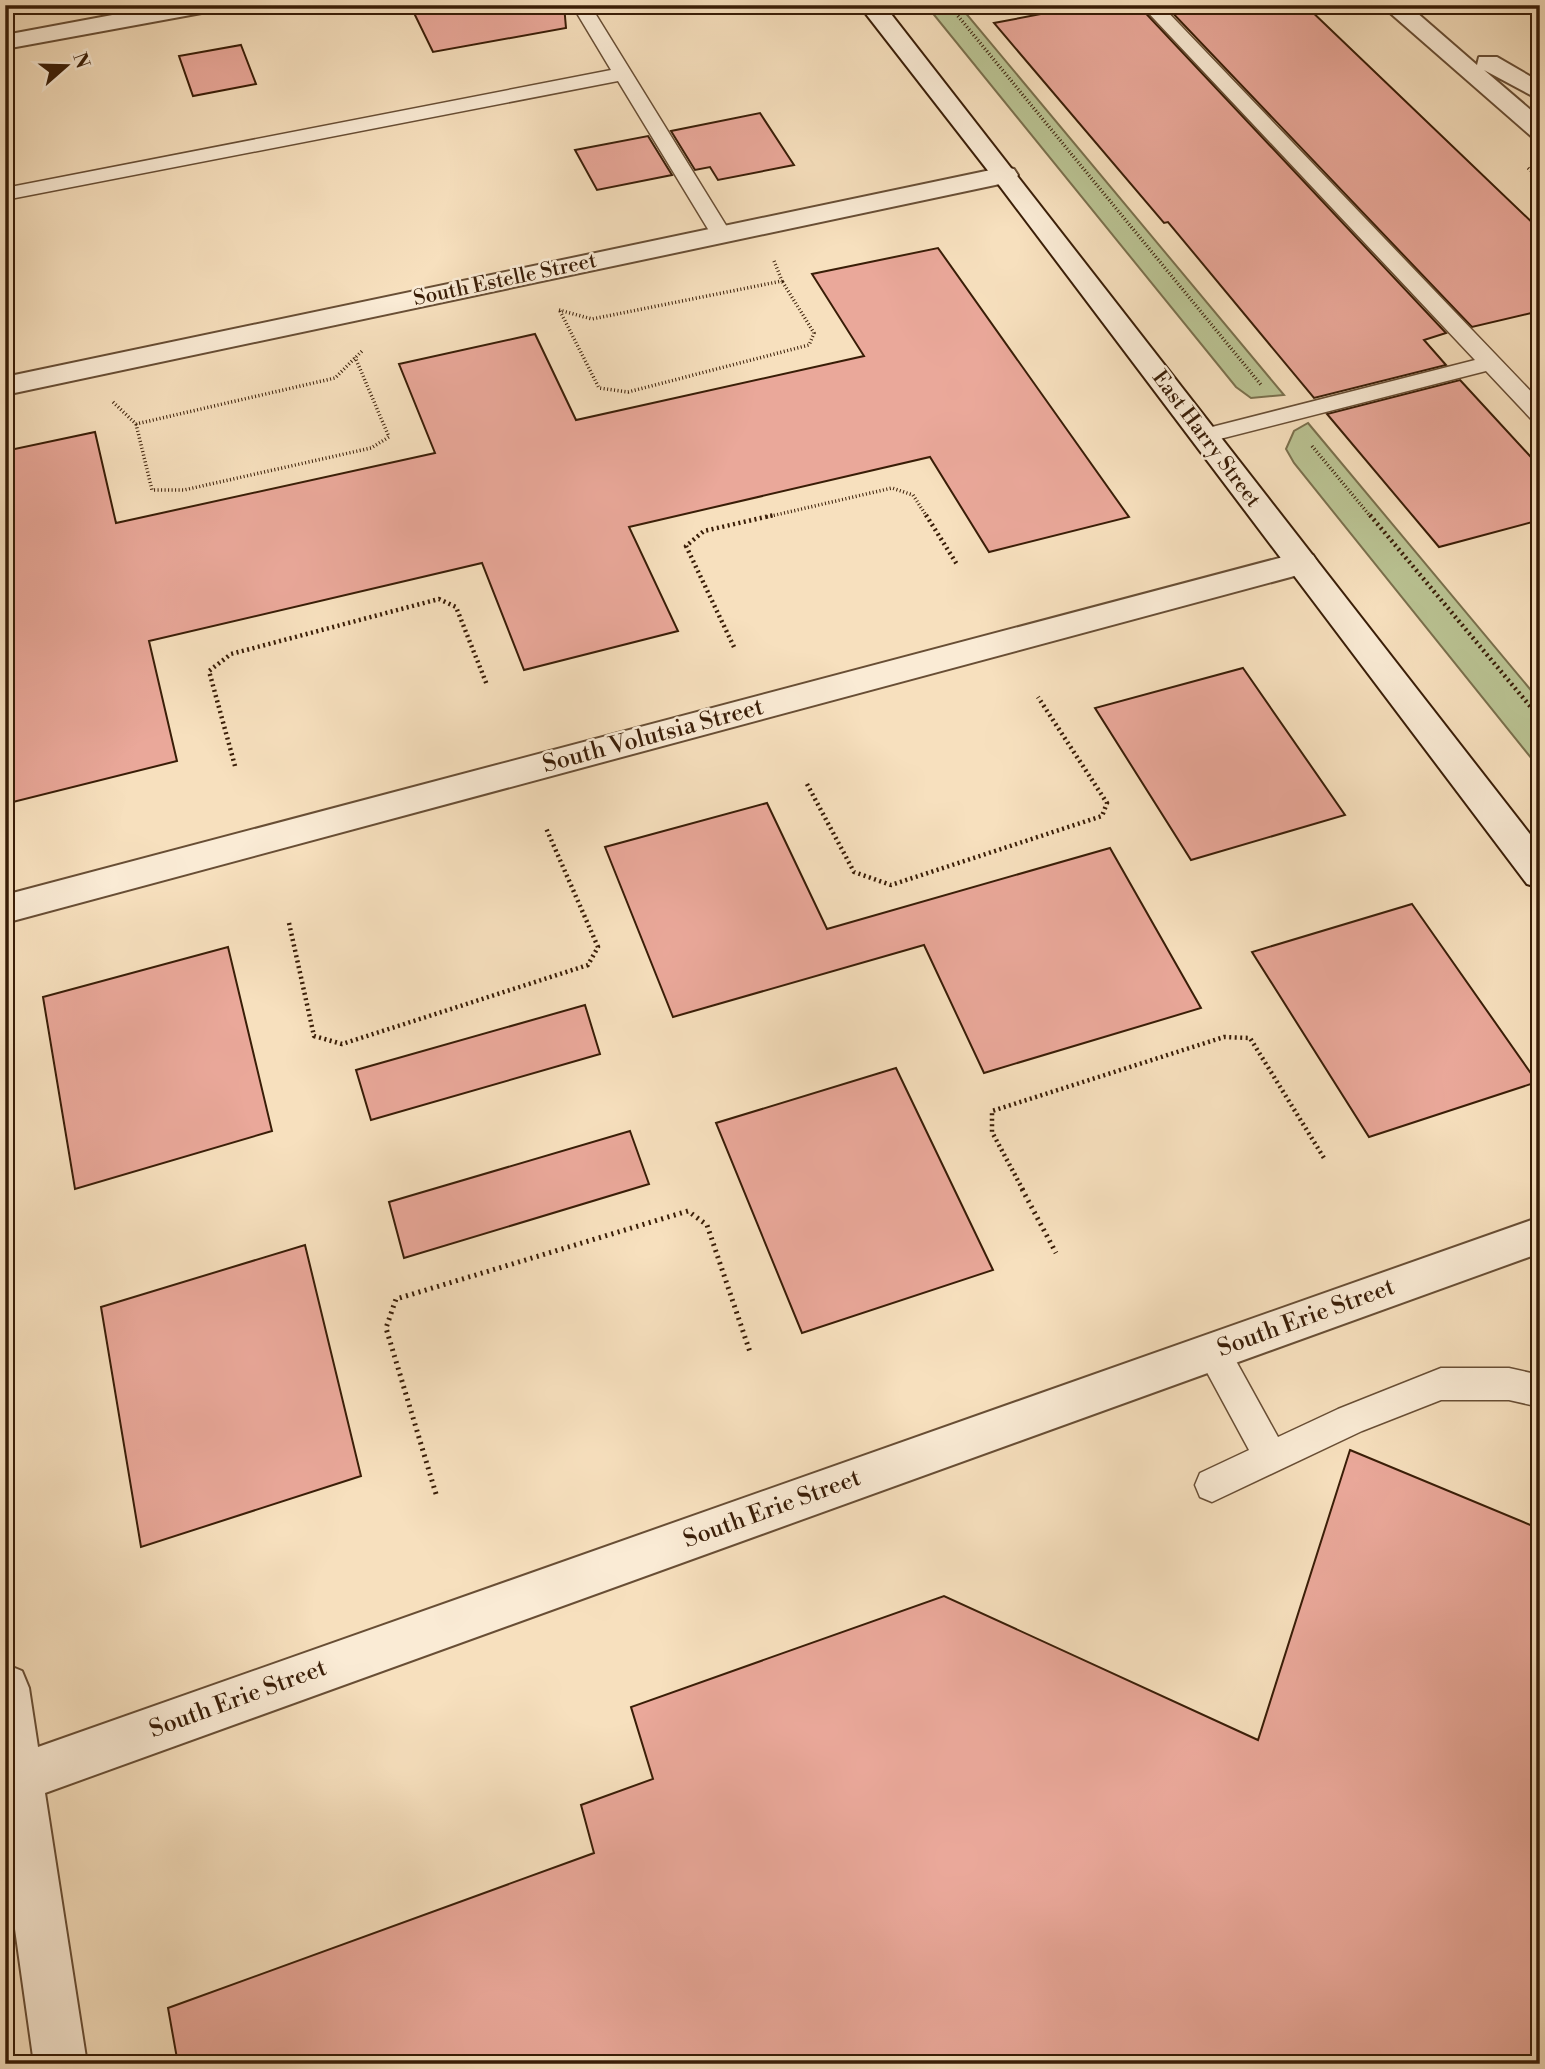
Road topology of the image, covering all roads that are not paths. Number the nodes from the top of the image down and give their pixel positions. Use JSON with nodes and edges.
{"nodes":[{"id":1,"x":207,"y":5,"type":"edge"},
{"id":2,"x":581,"y":5,"type":"edge"},
{"id":3,"x":871,"y":5,"type":"edge"},
{"id":4,"x":1150,"y":5,"type":"edge"},
{"id":5,"x":1394,"y":5,"type":"edge"},
{"id":6,"x":1401,"y":5,"type":"edge"},
{"id":7,"x":5,"y":42,"type":"edge"},
{"id":8,"x":623,"y":74,"type":"junction"},
{"id":9,"x":1540,"y":93,"type":"edge"},
{"id":10,"x":1540,"y":131,"type":"edge"},
{"id":11,"x":1005,"y":175,"type":"junction"},
{"id":12,"x":5,"y":194,"type":"edge"},
{"id":13,"x":721,"y":234,"type":"junction"},
{"id":14,"x":1490,"y":363,"type":"junction"},
{"id":15,"x":5,"y":386,"type":"edge"},
{"id":16,"x":1540,"y":415,"type":"edge"},
{"id":17,"x":1204,"y":436,"type":"junction"},
{"id":18,"x":1302,"y":563,"type":"junction"},
{"id":19,"x":1540,"y":874,"type":"edge"},
{"id":20,"x":5,"y":909,"type":"edge"},
{"id":21,"x":1540,"y":1235,"type":"edge"},
{"id":22,"x":1213,"y":1352,"type":"junction"},
{"id":23,"x":1540,"y":1391,"type":"edge"},
{"id":24,"x":1270,"y":1458,"type":"junction"},
{"id":25,"x":1212,"y":1485,"type":"dead end"},
{"id":26,"x":5,"y":1688,"type":"edge"},
{"id":27,"x":12,"y":1780,"type":"edge"},
{"id":28,"x":61,"y":2064,"type":"edge"}],
"edges":[{"from":1,"to":7,"type":"street"},
{"from":2,"to":8,"type":"lane"},
{"from":3,"to":11,"type":"street","name":"East Harry Street"},
{"from":4,"to":14,"type":"lane"},
{"from":5,"to":10,"type":"street"},
{"from":6,"to":9,"type":"street"},
{"from":8,"to":12,"type":"lane"},
{"from":8,"to":13,"type":"lane"},
{"from":11,"to":13,"type":"street","name":"South Estelle Street"},
{"from":11,"to":17,"type":"street","name":"East Harry Street"},
{"from":13,"to":15,"type":"street","name":"South Estelle Street"},
{"from":14,"to":16,"type":"lane"},
{"from":14,"to":17,"type":"lane"},
{"from":17,"to":18,"type":"street","name":"East Harry Street"},
{"from":18,"to":19,"type":"street","name":"East Harry Street"},
{"from":18,"to":20,"type":"street","name":"South Volutsia Street"},
{"from":21,"to":22,"type":"street","name":"South Erie Street"},
{"from":22,"to":24,"type":"lane"},
{"from":22,"to":27,"type":"street","name":"South Erie Street"},
{"from":23,"to":24,"type":"lane"},
{"from":24,"to":25,"type":"lane"},
{"from":26,"to":27,"type":"street"},
{"from":27,"to":28,"type":"street"}]}
